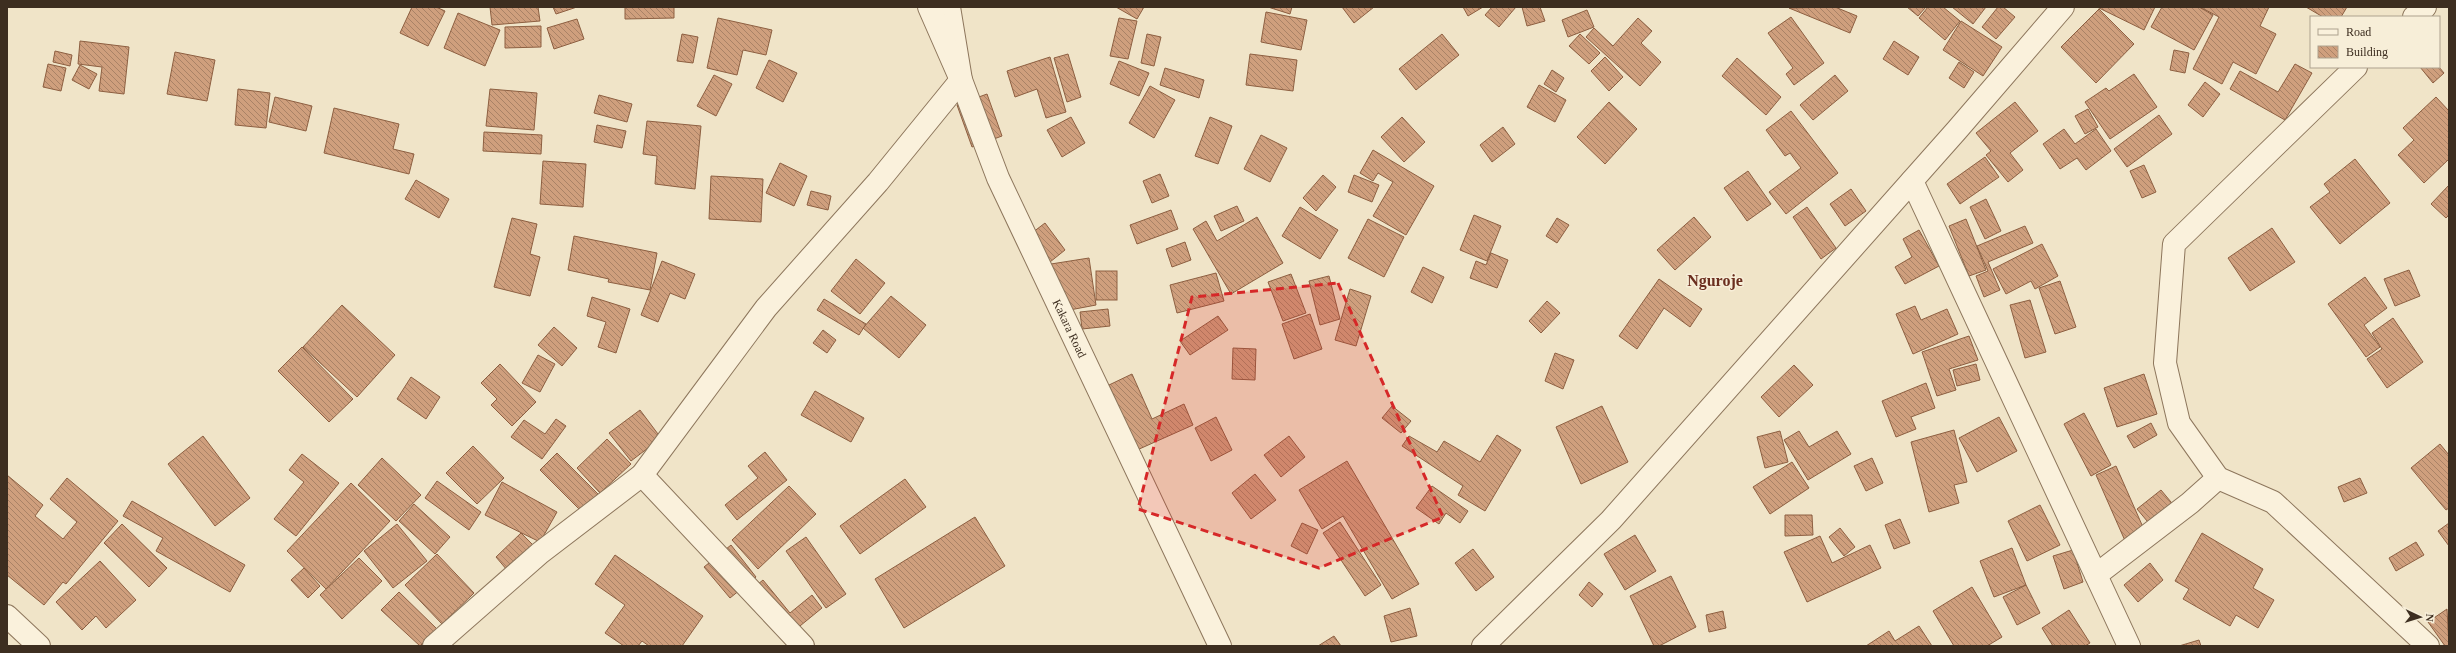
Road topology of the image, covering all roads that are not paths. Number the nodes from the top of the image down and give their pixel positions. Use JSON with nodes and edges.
{"nodes":[{"id":1,"x":928,"y":7,"type":"edge"},
{"id":2,"x":949,"y":7,"type":"edge"},
{"id":3,"x":2063,"y":7,"type":"edge"},
{"id":4,"x":2425,"y":7,"type":"edge"},
{"id":5,"x":2415,"y":16,"type":"edge"},
{"id":6,"x":2355,"y":68,"type":"edge"},
{"id":7,"x":961,"y":80,"type":"junction"},
{"id":8,"x":1912,"y":181,"type":"junction"},
{"id":9,"x":642,"y":474,"type":"junction"},
{"id":10,"x":2218,"y":478,"type":"junction"},
{"id":11,"x":2096,"y":575,"type":"junction"},
{"id":12,"x":7,"y":616,"type":"edge"},
{"id":13,"x":39,"y":646,"type":"edge"},
{"id":14,"x":434,"y":646,"type":"edge"},
{"id":15,"x":804,"y":646,"type":"edge"},
{"id":16,"x":1220,"y":646,"type":"edge"},
{"id":17,"x":1483,"y":646,"type":"edge"},
{"id":18,"x":2129,"y":646,"type":"edge"},
{"id":19,"x":2428,"y":646,"type":"edge"}],
"edges":[{"from":1,"to":7,"type":"street","name":"Kakara Road"},
{"from":2,"to":7,"type":"street"},
{"from":3,"to":8,"type":"street"},
{"from":4,"to":5,"type":"street"},
{"from":6,"to":10,"type":"street"},
{"from":7,"to":9,"type":"street"},
{"from":7,"to":16,"type":"street","name":"Kakara Road"},
{"from":8,"to":11,"type":"street"},
{"from":8,"to":17,"type":"street"},
{"from":9,"to":14,"type":"street"},
{"from":9,"to":15,"type":"street"},
{"from":10,"to":11,"type":"street"},
{"from":10,"to":19,"type":"street"},
{"from":11,"to":18,"type":"street"},
{"from":12,"to":13,"type":"street"}]}
